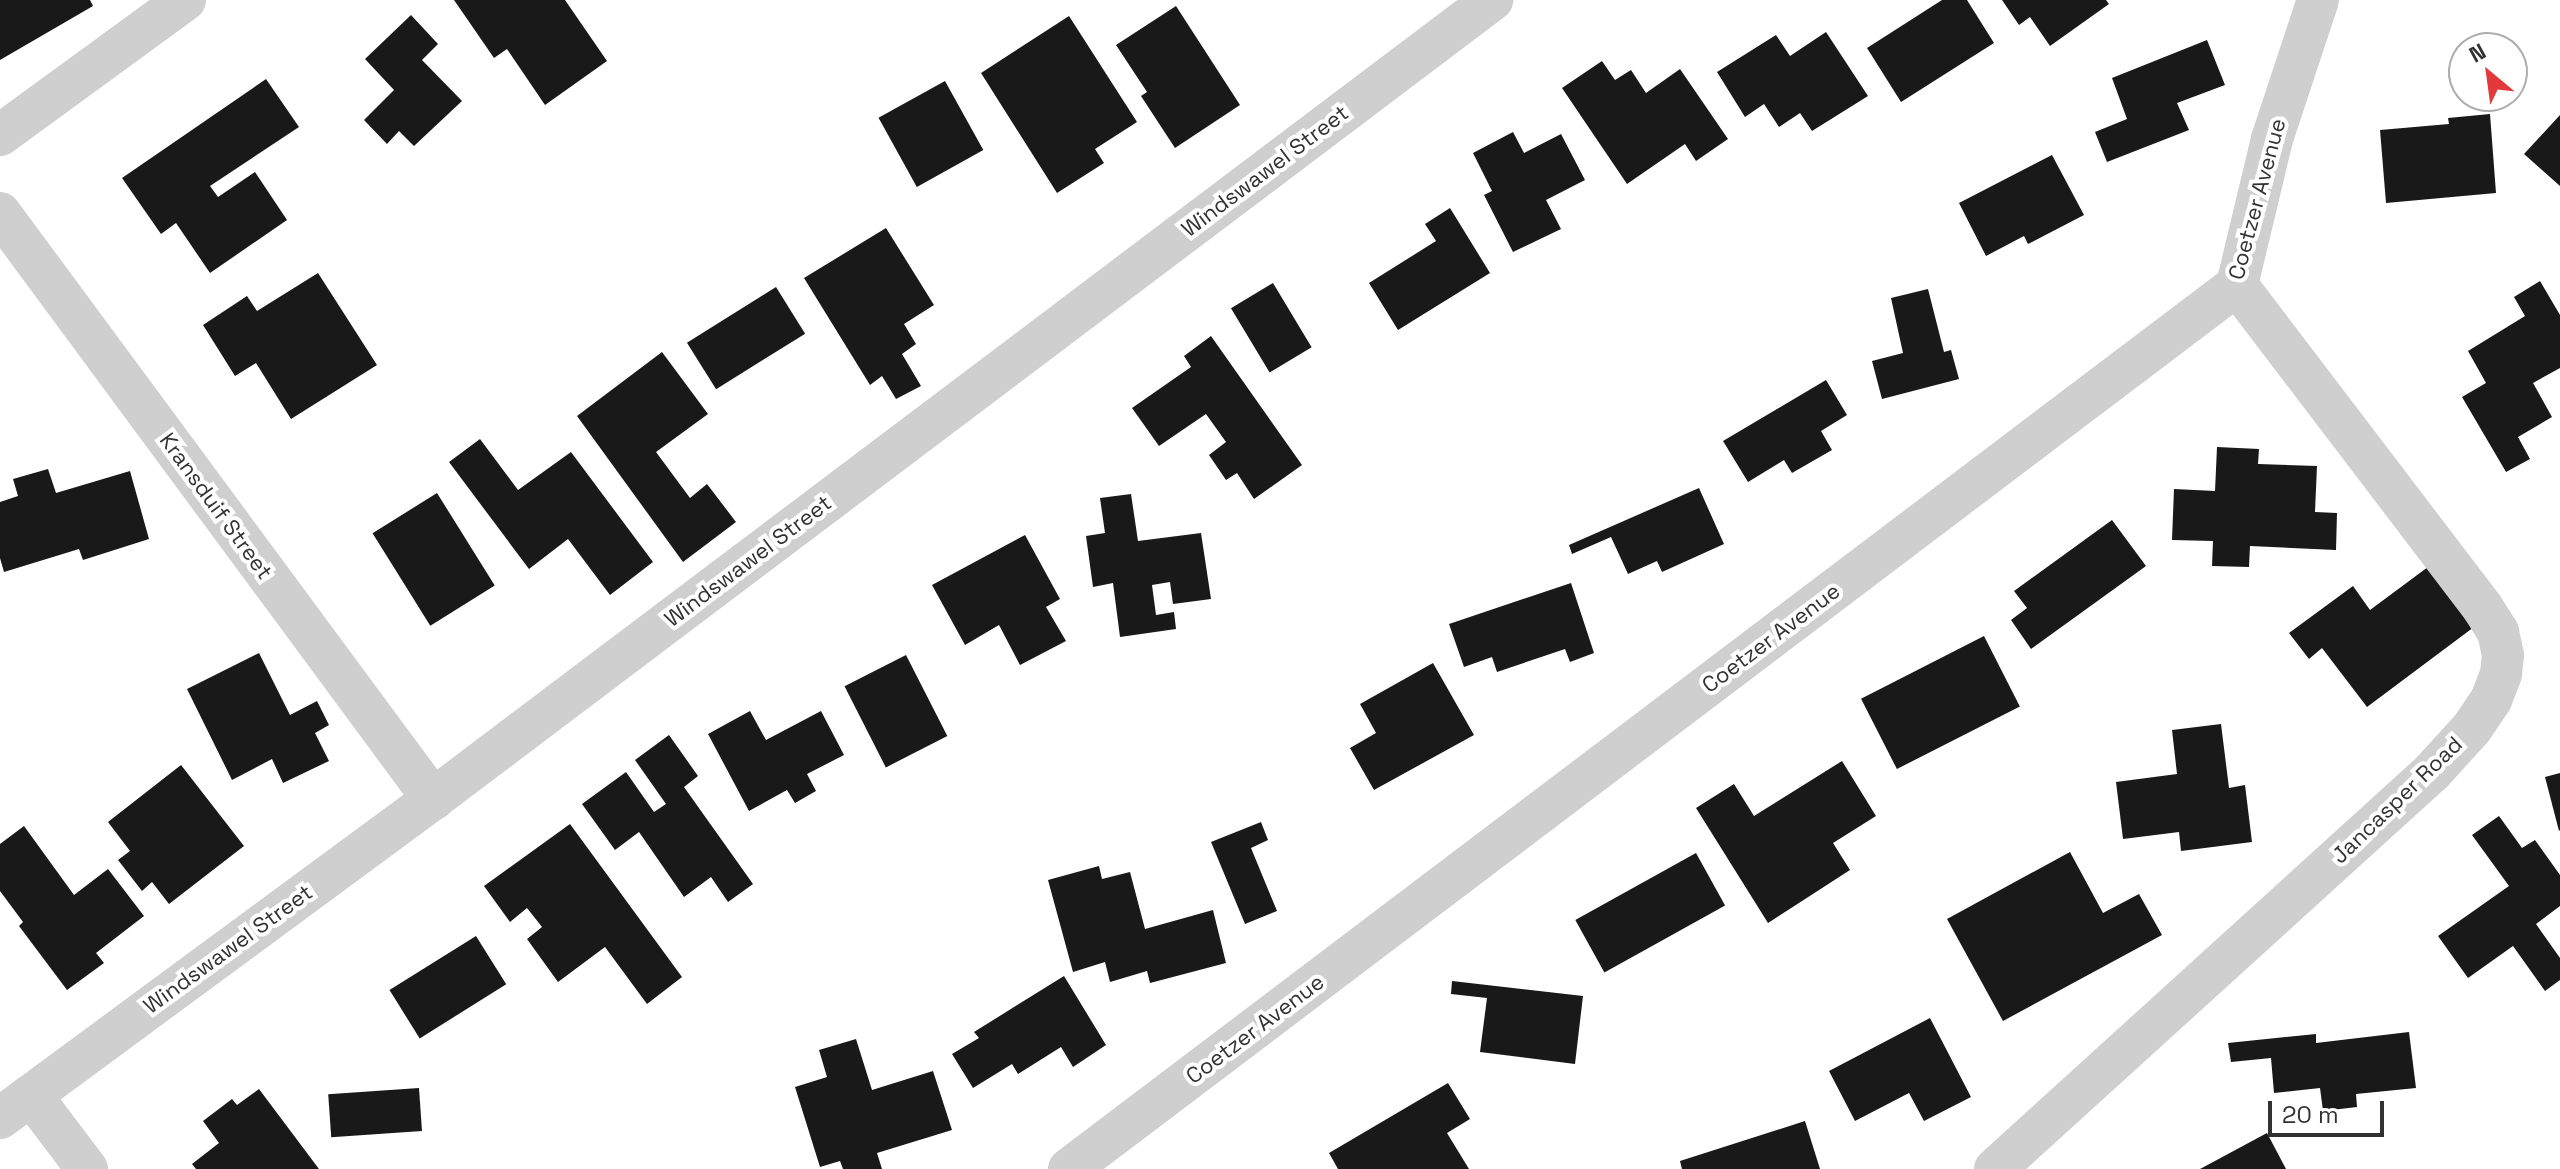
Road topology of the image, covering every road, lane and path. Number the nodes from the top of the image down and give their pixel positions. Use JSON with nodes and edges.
{"nodes":[{"id":1,"x":185,"y":0,"type":"edge"},
{"id":2,"x":1492,"y":0,"type":"edge"},
{"id":3,"x":2318,"y":0,"type":"edge"},
{"id":4,"x":0,"y":135,"type":"edge"},
{"id":5,"x":0,"y":213,"type":"edge"},
{"id":6,"x":2237,"y":285,"type":"junction"},
{"id":7,"x":433,"y":799,"type":"junction"},
{"id":8,"x":16,"y":1106,"type":"edge"},
{"id":9,"x":87,"y":1169,"type":"edge"},
{"id":10,"x":1069,"y":1169,"type":"edge"},
{"id":11,"x":1995,"y":1169,"type":"edge"}],
"edges":[{"from":1,"to":4,"type":"street"},
{"from":2,"to":7,"type":"street","name":"Windswawel Street"},
{"from":3,"to":6,"type":"street","name":"Coetzer Avenue"},
{"from":5,"to":7,"type":"street","name":"Kransduif Street"},
{"from":6,"to":10,"type":"street","name":"Coetzer Avenue"},
{"from":6,"to":11,"type":"street","name":"Jancasper Road"},
{"from":7,"to":8,"type":"street","name":"Windswawel Street"},
{"from":8,"to":9,"type":"street"}]}
